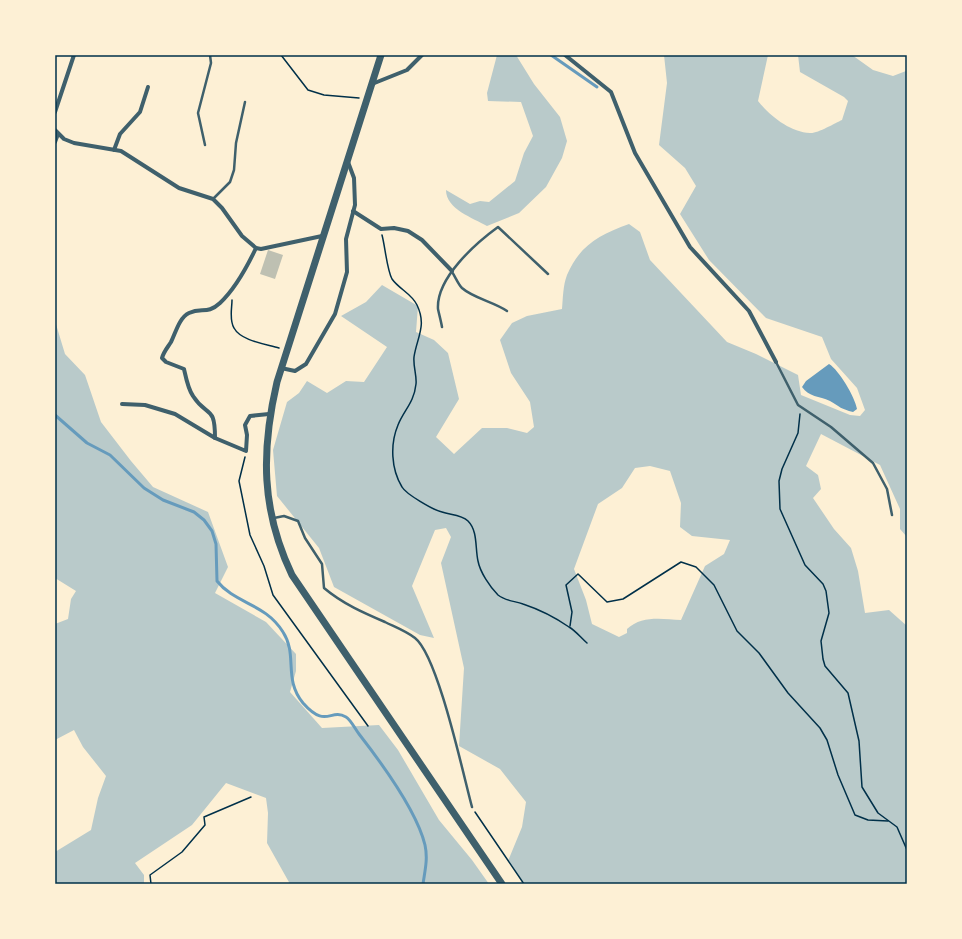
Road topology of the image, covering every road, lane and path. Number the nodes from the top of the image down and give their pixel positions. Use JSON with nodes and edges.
{"nodes":[{"id":1,"x":74,"y":55,"type":"edge"},
{"id":2,"x":210,"y":55,"type":"edge"},
{"id":3,"x":281,"y":55,"type":"edge"},
{"id":4,"x":381,"y":55,"type":"edge"},
{"id":5,"x":422,"y":55,"type":"edge"},
{"id":6,"x":566,"y":55,"type":"edge"},
{"id":7,"x":372,"y":84,"type":"junction"},
{"id":8,"x":148,"y":87,"type":"dead end"},
{"id":9,"x":367,"y":98,"type":"junction"},
{"id":10,"x":245,"y":102,"type":"dead end"},
{"id":11,"x":55,"y":112,"type":"edge"},
{"id":12,"x":57,"y":132,"type":"edge"},
{"id":13,"x":55,"y":142,"type":"edge"},
{"id":14,"x":205,"y":145,"type":"dead end"},
{"id":15,"x":114,"y":150,"type":"junction"},
{"id":16,"x":347,"y":160,"type":"junction"},
{"id":17,"x":213,"y":199,"type":"junction"},
{"id":18,"x":353,"y":211,"type":"junction"},
{"id":19,"x":381,"y":229,"type":"junction"},
{"id":20,"x":322,"y":236,"type":"junction"},
{"id":21,"x":256,"y":248,"type":"junction"},
{"id":22,"x":452,"y":271,"type":"junction"},
{"id":23,"x":548,"y":274,"type":"dead end"},
{"id":24,"x":231,"y":291,"type":"junction"},
{"id":25,"x":507,"y":311,"type":"dead end"},
{"id":26,"x":442,"y":327,"type":"dead end"},
{"id":27,"x":287,"y":350,"type":"junction"},
{"id":28,"x":776,"y":362,"type":"joint"},
{"id":29,"x":281,"y":368,"type":"junction"},
{"id":30,"x":122,"y":404,"type":"dead end"},
{"id":31,"x":798,"y":405,"type":"junction"},
{"id":32,"x":269,"y":414,"type":"junction"},
{"id":33,"x":215,"y":438,"type":"junction"},
{"id":34,"x":246,"y":451,"type":"junction"},
{"id":35,"x":892,"y":515,"type":"dead end"},
{"id":36,"x":272,"y":519,"type":"junction"},
{"id":37,"x":570,"y":627,"type":"junction"},
{"id":38,"x":587,"y":643,"type":"dead end"},
{"id":39,"x":368,"y":726,"type":"dead end"},
{"id":40,"x":251,"y":797,"type":"dead end"},
{"id":41,"x":472,"y":807,"type":"joint"},
{"id":42,"x":888,"y":821,"type":"junction"},
{"id":43,"x":907,"y":850,"type":"edge"},
{"id":44,"x":151,"y":884,"type":"edge"},
{"id":45,"x":502,"y":884,"type":"edge"},
{"id":46,"x":524,"y":884,"type":"edge"}],
"edges":[{"from":1,"to":11,"type":"street"},
{"from":2,"to":14,"type":"lane"},
{"from":3,"to":9,"type":"path"},
{"from":4,"to":7,"type":"street"},
{"from":5,"to":7,"type":"street"},
{"from":6,"to":28,"type":"street"},
{"from":7,"to":9,"type":"street"},
{"from":8,"to":15,"type":"street"},
{"from":9,"to":16,"type":"street"},
{"from":10,"to":17,"type":"lane"},
{"from":12,"to":13,"type":"street"},
{"from":12,"to":15,"type":"street"},
{"from":15,"to":17,"type":"street"},
{"from":16,"to":18,"type":"street"},
{"from":16,"to":20,"type":"street"},
{"from":17,"to":21,"type":"street"},
{"from":18,"to":19,"type":"street"},
{"from":18,"to":29,"type":"street"},
{"from":19,"to":22,"type":"street"},
{"from":19,"to":37,"type":"path"},
{"from":20,"to":21,"type":"street"},
{"from":20,"to":27,"type":"street"},
{"from":21,"to":24,"type":"street"},
{"from":22,"to":23,"type":"lane"},
{"from":22,"to":25,"type":"lane"},
{"from":22,"to":26,"type":"lane"},
{"from":24,"to":27,"type":"path"},
{"from":24,"to":33,"type":"street"},
{"from":27,"to":29,"type":"street"},
{"from":28,"to":31,"type":"lane"},
{"from":29,"to":32,"type":"street"},
{"from":30,"to":33,"type":"street"},
{"from":31,"to":35,"type":"lane"},
{"from":31,"to":42,"type":"path"},
{"from":32,"to":34,"type":"street"},
{"from":32,"to":36,"type":"street"},
{"from":33,"to":34,"type":"street"},
{"from":34,"to":39,"type":"path"},
{"from":36,"to":41,"type":"lane"},
{"from":36,"to":45,"type":"street"},
{"from":37,"to":38,"type":"path"},
{"from":37,"to":42,"type":"path"},
{"from":40,"to":44,"type":"path"},
{"from":41,"to":46,"type":"path"},
{"from":42,"to":43,"type":"path"}]}
